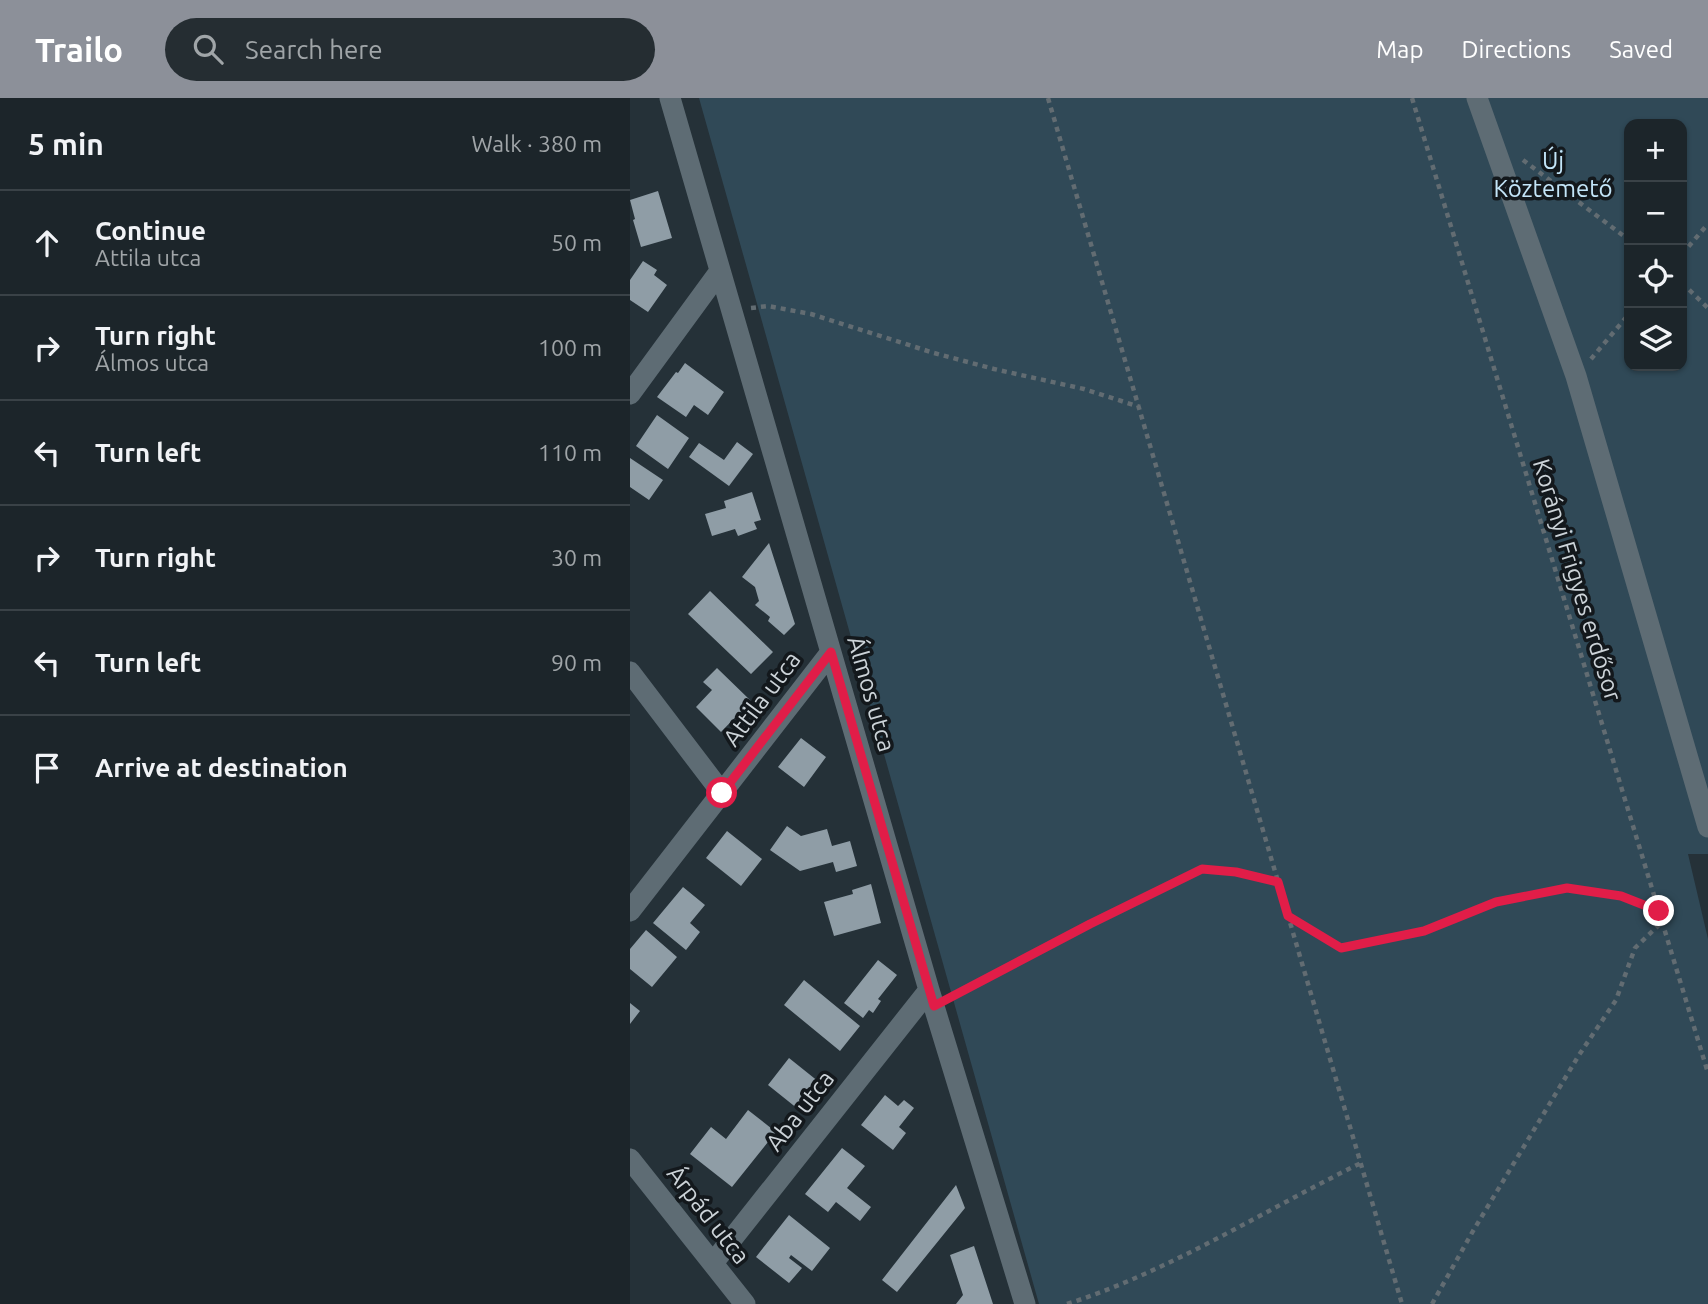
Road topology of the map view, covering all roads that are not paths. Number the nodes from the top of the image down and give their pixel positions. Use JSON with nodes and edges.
{"nodes":[{"id":1,"x":670,"y":98,"type":"edge"},
{"id":2,"x":1477,"y":98,"type":"edge"},
{"id":3,"x":720,"y":271,"type":"junction"},
{"id":4,"x":630,"y":394,"type":"edge"},
{"id":5,"x":831,"y":652,"type":"junction"},
{"id":6,"x":630,"y":672,"type":"edge"},
{"id":7,"x":722,"y":793,"type":"junction"},
{"id":8,"x":1708,"y":827,"type":"edge"},
{"id":9,"x":630,"y":911,"type":"edge"},
{"id":10,"x":932,"y":998,"type":"junction"},
{"id":11,"x":630,"y":1159,"type":"edge"},
{"id":12,"x":713,"y":1263,"type":"junction"},
{"id":13,"x":745,"y":1304,"type":"edge"},
{"id":14,"x":1024,"y":1304,"type":"edge"}],
"edges":[{"from":1,"to":3,"type":"street","name":"Álmos utca"},
{"from":2,"to":8,"type":"street"},
{"from":3,"to":4,"type":"street"},
{"from":3,"to":5,"type":"street","name":"Álmos utca"},
{"from":5,"to":7,"type":"street","name":"Attila utca"},
{"from":5,"to":10,"type":"street","name":"Álmos utca"},
{"from":6,"to":7,"type":"street"},
{"from":7,"to":9,"type":"street","name":"Attila utca"},
{"from":10,"to":12,"type":"street","name":"Aba utca"},
{"from":10,"to":14,"type":"street","name":"Álmos utca"},
{"from":11,"to":12,"type":"street","name":"Árpád utca"},
{"from":12,"to":13,"type":"street","name":"Árpád utca"}]}
